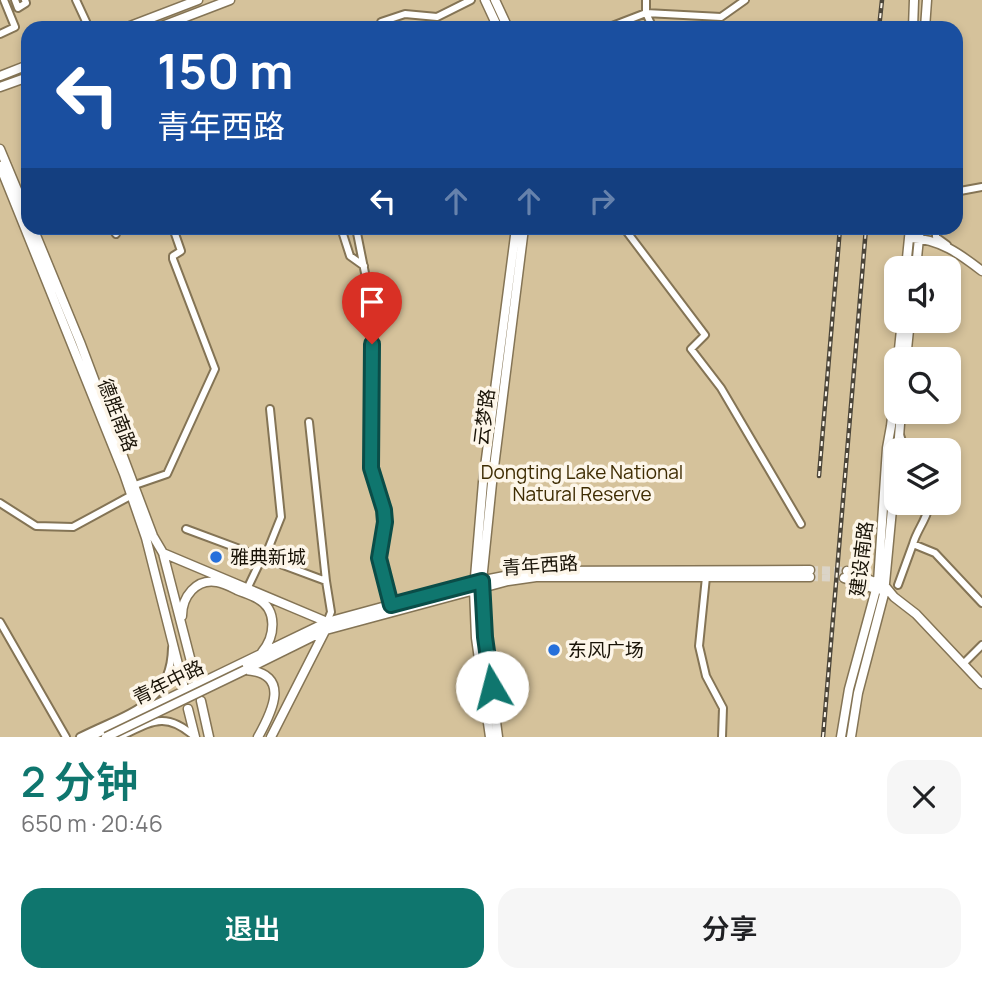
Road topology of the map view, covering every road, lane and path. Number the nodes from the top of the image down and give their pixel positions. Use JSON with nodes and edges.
{"nodes":[{"id":1,"x":4,"y":0,"type":"edge"},
{"id":2,"x":15,"y":0,"type":"edge"},
{"id":3,"x":25,"y":0,"type":"edge"},
{"id":4,"x":76,"y":0,"type":"edge"},
{"id":5,"x":198,"y":0,"type":"edge"},
{"id":6,"x":230,"y":0,"type":"edge"},
{"id":7,"x":471,"y":0,"type":"edge"},
{"id":8,"x":485,"y":0,"type":"edge"},
{"id":9,"x":495,"y":0,"type":"edge"},
{"id":10,"x":646,"y":0,"type":"edge"},
{"id":11,"x":745,"y":0,"type":"edge"},
{"id":12,"x":915,"y":0,"type":"edge"},
{"id":13,"x":927,"y":0,"type":"edge"},
{"id":14,"x":646,"y":13,"type":"junction"},
{"id":15,"x":86,"y":21,"type":"edge"},
{"id":16,"x":143,"y":21,"type":"edge"},
{"id":17,"x":175,"y":21,"type":"edge"},
{"id":18,"x":385,"y":21,"type":"edge"},
{"id":19,"x":495,"y":21,"type":"edge"},
{"id":20,"x":505,"y":21,"type":"edge"},
{"id":21,"x":625,"y":21,"type":"edge"},
{"id":22,"x":650,"y":21,"type":"edge"},
{"id":23,"x":914,"y":21,"type":"edge"},
{"id":24,"x":926,"y":21,"type":"edge"},
{"id":25,"x":0,"y":34,"type":"edge"},
{"id":26,"x":21,"y":68,"type":"edge"},
{"id":27,"x":0,"y":76,"type":"edge"},
{"id":28,"x":21,"y":80,"type":"edge"},
{"id":29,"x":0,"y":87,"type":"edge"},
{"id":30,"x":0,"y":149,"type":"edge"},
{"id":31,"x":0,"y":166,"type":"edge"},
{"id":32,"x":982,"y":187,"type":"edge"},
{"id":33,"x":963,"y":190,"type":"edge"},
{"id":34,"x":21,"y":191,"type":"edge"},
{"id":35,"x":21,"y":216,"type":"edge"},
{"id":36,"x":29,"y":235,"type":"edge"},
{"id":37,"x":36,"y":235,"type":"edge"},
{"id":38,"x":175,"y":235,"type":"edge"},
{"id":39,"x":344,"y":235,"type":"edge"},
{"id":40,"x":357,"y":235,"type":"edge"},
{"id":41,"x":515,"y":235,"type":"edge"},
{"id":42,"x":523,"y":235,"type":"edge"},
{"id":43,"x":629,"y":235,"type":"edge"},
{"id":44,"x":914,"y":235,"type":"edge"},
{"id":45,"x":916,"y":235,"type":"edge"},
{"id":46,"x":936,"y":235,"type":"edge"},
{"id":47,"x":915,"y":238,"type":"junction"},
{"id":48,"x":951,"y":248,"type":"junction"},
{"id":49,"x":910,"y":256,"type":"edge"},
{"id":50,"x":916,"y":256,"type":"edge"},
{"id":51,"x":364,"y":266,"type":"junction"},
{"id":52,"x":982,"y":271,"type":"edge"},
{"id":53,"x":270,"y":409,"type":"dead end"},
{"id":54,"x":309,"y":422,"type":"dead end"},
{"id":55,"x":891,"y":424,"type":"edge"},
{"id":56,"x":900,"y":424,"type":"edge"},
{"id":57,"x":899,"y":434,"type":"junction"},
{"id":58,"x":899,"y":438,"type":"edge"},
{"id":59,"x":900,"y":438,"type":"edge"},
{"id":60,"x":135,"y":485,"type":"junction"},
{"id":61,"x":132,"y":495,"type":"junction"},
{"id":62,"x":0,"y":503,"type":"edge"},
{"id":63,"x":890,"y":515,"type":"edge"},
{"id":64,"x":927,"y":515,"type":"edge"},
{"id":65,"x":801,"y":524,"type":"dead end"},
{"id":66,"x":186,"y":529,"type":"dead end"},
{"id":67,"x":913,"y":544,"type":"junction"},
{"id":68,"x":163,"y":553,"type":"junction"},
{"id":69,"x":265,"y":558,"type":"junction"},
{"id":70,"x":846,"y":575,"type":"tunnel mouth"},
{"id":71,"x":706,"y":577,"type":"junction"},
{"id":72,"x":326,"y":581,"type":"junction"},
{"id":73,"x":478,"y":585,"type":"junction"},
{"id":74,"x":898,"y":585,"type":"dead end"},
{"id":75,"x":248,"y":587,"type":"junction"},
{"id":76,"x":881,"y":588,"type":"junction"},
{"id":77,"x":982,"y":603,"type":"edge"},
{"id":78,"x":391,"y":605,"type":"junction"},
{"id":79,"x":0,"y":622,"type":"edge"},
{"id":80,"x":181,"y":626,"type":"junction"},
{"id":81,"x":327,"y":626,"type":"junction"},
{"id":82,"x":172,"y":639,"type":"junction"},
{"id":83,"x":982,"y":645,"type":"edge"},
{"id":84,"x":260,"y":654,"type":"junction"},
{"id":85,"x":963,"y":664,"type":"junction"},
{"id":86,"x":245,"y":670,"type":"junction"},
{"id":87,"x":196,"y":681,"type":"dead end"},
{"id":88,"x":183,"y":684,"type":"dead end"},
{"id":89,"x":982,"y":684,"type":"edge"},
{"id":90,"x":201,"y":701,"type":"dead end"},
{"id":91,"x":188,"y":709,"type":"dead end"},
{"id":92,"x":66,"y":737,"type":"edge"},
{"id":93,"x":80,"y":737,"type":"edge"},
{"id":94,"x":89,"y":737,"type":"edge"},
{"id":95,"x":106,"y":737,"type":"edge"},
{"id":96,"x":118,"y":737,"type":"edge"},
{"id":97,"x":195,"y":737,"type":"edge"},
{"id":98,"x":209,"y":737,"type":"edge"},
{"id":99,"x":258,"y":737,"type":"edge"},
{"id":100,"x":271,"y":737,"type":"edge"},
{"id":101,"x":490,"y":737,"type":"edge"},
{"id":102,"x":498,"y":737,"type":"edge"},
{"id":103,"x":722,"y":737,"type":"edge"},
{"id":104,"x":841,"y":737,"type":"edge"},
{"id":105,"x":851,"y":737,"type":"edge"}],
"edges":[{"from":1,"to":25,"type":"street"},
{"from":2,"to":3,"type":"street"},
{"from":4,"to":15,"type":"street"},
{"from":5,"to":16,"type":"main road"},
{"from":6,"to":17,"type":"main road"},
{"from":7,"to":18,"type":"street"},
{"from":8,"to":19,"type":"main road"},
{"from":9,"to":20,"type":"main road"},
{"from":10,"to":14,"type":"street"},
{"from":11,"to":14,"type":"street"},
{"from":12,"to":23,"type":"main road"},
{"from":13,"to":24,"type":"main road"},
{"from":14,"to":21,"type":"street"},
{"from":14,"to":22,"type":"street"},
{"from":26,"to":27,"type":"main road"},
{"from":28,"to":29,"type":"main road"},
{"from":30,"to":34,"type":"main road"},
{"from":31,"to":35,"type":"main road","name":"德胜南路"},
{"from":32,"to":33,"type":"street"},
{"from":36,"to":61,"type":"main road","name":"德胜南路"},
{"from":37,"to":60,"type":"main road","name":"德胜南路"},
{"from":38,"to":60,"type":"street"},
{"from":39,"to":51,"type":"street"},
{"from":40,"to":51,"type":"street"},
{"from":41,"to":73,"type":"main road"},
{"from":42,"to":73,"type":"main road","name":"云梦路"},
{"from":43,"to":65,"type":"street"},
{"from":44,"to":47,"type":"main road"},
{"from":45,"to":47,"type":"main road"},
{"from":46,"to":48,"type":"street"},
{"from":47,"to":48,"type":"main road"},
{"from":47,"to":49,"type":"main road"},
{"from":47,"to":50,"type":"main road"},
{"from":48,"to":52,"type":"main road"},
{"from":51,"to":78,"type":"street"},
{"from":53,"to":69,"type":"street"},
{"from":54,"to":72,"type":"street"},
{"from":55,"to":76,"type":"main road","name":"建设南路"},
{"from":56,"to":57,"type":"main road"},
{"from":57,"to":58,"type":"main road"},
{"from":57,"to":59,"type":"street"},
{"from":60,"to":68,"type":"main road","name":"德胜南路"},
{"from":61,"to":62,"type":"street"},
{"from":61,"to":82,"type":"main road","name":"德胜南路"},
{"from":63,"to":76,"type":"main road","name":"建设南路"},
{"from":64,"to":67,"type":"street"},
{"from":66,"to":69,"type":"street"},
{"from":67,"to":74,"type":"street"},
{"from":67,"to":77,"type":"street"},
{"from":68,"to":75,"type":"main road"},
{"from":68,"to":80,"type":"main road","name":"德胜南路"},
{"from":69,"to":72,"type":"street"},
{"from":69,"to":75,"type":"street"},
{"from":70,"to":76,"type":"main road"},
{"from":71,"to":73,"type":"main road","name":"青年西路"},
{"from":71,"to":73,"type":"main road","name":"青年西路"},
{"from":71,"to":103,"type":"street"},
{"from":72,"to":81,"type":"street"},
{"from":73,"to":78,"type":"main road","name":"青年西路"},
{"from":73,"to":81,"type":"main road","name":"青年西路"},
{"from":73,"to":101,"type":"main road"},
{"from":73,"to":102,"type":"main road","name":"云梦路"},
{"from":75,"to":81,"type":"main road"},
{"from":76,"to":85,"type":"main road"},
{"from":76,"to":104,"type":"main road","name":"建设南路"},
{"from":76,"to":105,"type":"main road","name":"建设南路"},
{"from":78,"to":81,"type":"main road","name":"青年西路"},
{"from":79,"to":92,"type":"street"},
{"from":80,"to":84,"type":"main road"},
{"from":80,"to":87,"type":"main road","name":"德胜南路"},
{"from":81,"to":84,"type":"main road","name":"青年西路"},
{"from":81,"to":86,"type":"main road","name":"青年西路"},
{"from":81,"to":100,"type":"main road"},
{"from":82,"to":88,"type":"main road","name":"德胜南路"},
{"from":82,"to":93,"type":"street"},
{"from":83,"to":85,"type":"street"},
{"from":84,"to":94,"type":"main road","name":"青年中路"},
{"from":85,"to":89,"type":"main road"},
{"from":86,"to":95,"type":"main road","name":"青年中路","bridge":true},
{"from":86,"to":99,"type":"main road"},
{"from":90,"to":98,"type":"main road"},
{"from":91,"to":97,"type":"main road"},
{"from":96,"to":97,"type":"street"}]}
